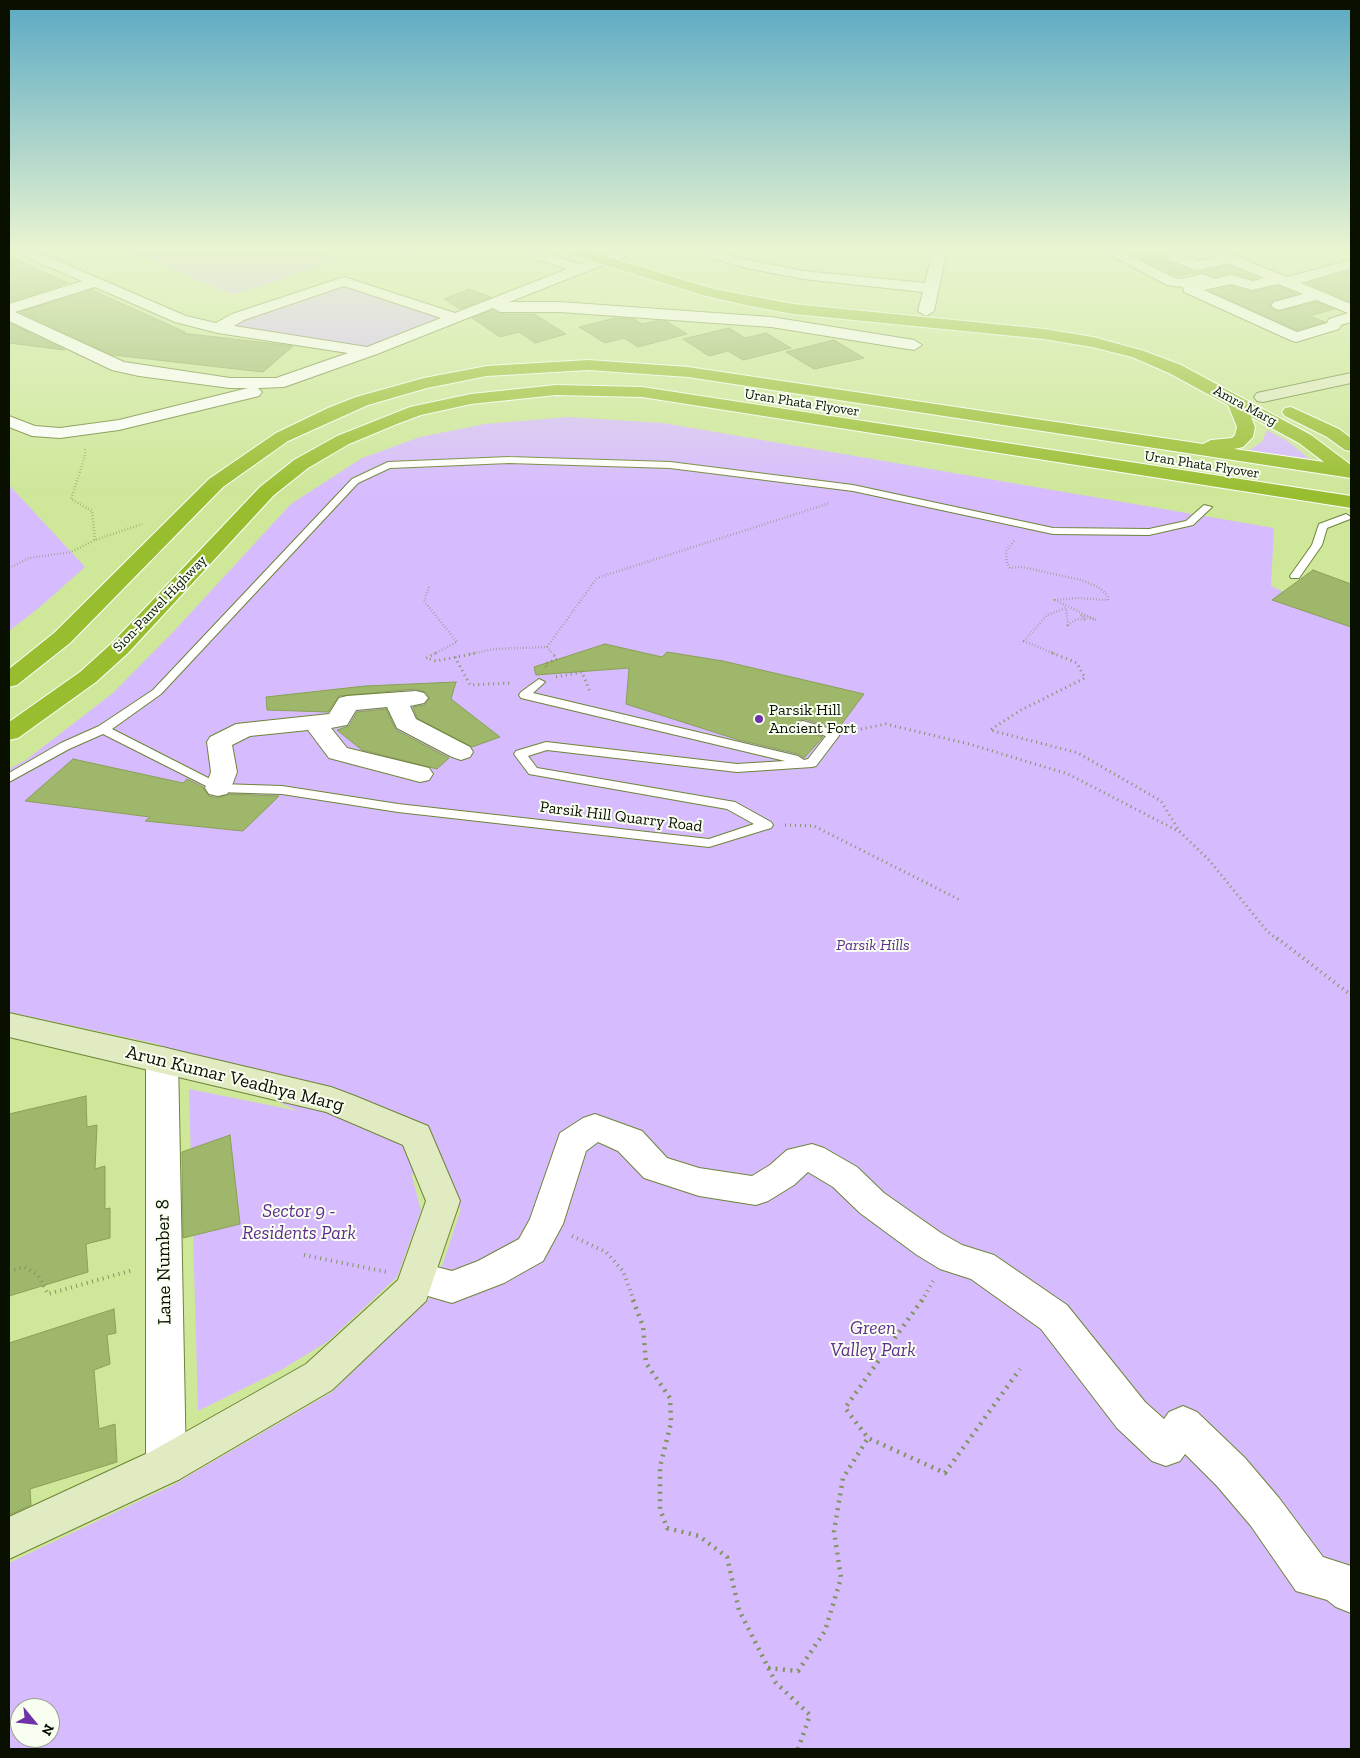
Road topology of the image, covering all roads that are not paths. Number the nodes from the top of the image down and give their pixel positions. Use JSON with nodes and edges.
{"nodes":[{"id":1,"x":45,"y":332,"type":"edge"},
{"id":2,"x":245,"y":332,"type":"edge"},
{"id":3,"x":419,"y":332,"type":"edge"},
{"id":4,"x":833,"y":332,"type":"edge"},
{"id":5,"x":1024,"y":332,"type":"edge"},
{"id":6,"x":1104,"y":332,"type":"edge"},
{"id":7,"x":1285,"y":332,"type":"edge"},
{"id":8,"x":1313,"y":332,"type":"edge"},
{"id":9,"x":914,"y":345,"type":"dead end"},
{"id":10,"x":370,"y":351,"type":"junction"},
{"id":11,"x":1187,"y":358,"type":"dead end"},
{"id":12,"x":1351,"y":378,"type":"edge"},
{"id":13,"x":278,"y":383,"type":"junction"},
{"id":14,"x":1242,"y":395,"type":"junction"},
{"id":15,"x":1263,"y":396,"type":"junction"},
{"id":16,"x":437,"y":399,"type":"junction"},
{"id":17,"x":9,"y":421,"type":"edge"},
{"id":18,"x":1170,"y":445,"type":"junction"},
{"id":19,"x":1351,"y":445,"type":"edge"},
{"id":20,"x":260,"y":452,"type":"junction"},
{"id":21,"x":301,"y":464,"type":"junction"},
{"id":22,"x":1351,"y":477,"type":"edge"},
{"id":23,"x":1206,"y":508,"type":"dead end"},
{"id":24,"x":1349,"y":512,"type":"edge"},
{"id":25,"x":1295,"y":576,"type":"dead end"},
{"id":26,"x":9,"y":680,"type":"edge"},
{"id":27,"x":544,"y":680,"type":"road end"},
{"id":28,"x":314,"y":722,"type":"junction"},
{"id":29,"x":803,"y":725,"type":"dead end"},
{"id":30,"x":103,"y":729,"type":"junction"},
{"id":31,"x":9,"y":733,"type":"edge"},
{"id":32,"x":461,"y":752,"type":"dead end"},
{"id":33,"x":812,"y":763,"type":"junction"},
{"id":34,"x":420,"y":774,"type":"dead end"},
{"id":35,"x":9,"y":778,"type":"edge"},
{"id":36,"x":218,"y":788,"type":"junction"},
{"id":37,"x":9,"y":1025,"type":"edge"},
{"id":38,"x":162,"y":1059,"type":"junction"},
{"id":39,"x":417,"y":1278,"type":"junction"},
{"id":40,"x":166,"y":1465,"type":"junction"},
{"id":41,"x":9,"y":1538,"type":"edge"},
{"id":42,"x":1351,"y":1592,"type":"edge"}],
"edges":[{"from":1,"to":13,"type":"street"},
{"from":2,"to":10,"type":"street"},
{"from":3,"to":10,"type":"street"},
{"from":4,"to":9,"type":"street"},
{"from":5,"to":14,"type":"highway","name":"Amra Marg"},
{"from":6,"to":11,"type":"highway","name":"Amra Marg"},
{"from":7,"to":8,"type":"street"},
{"from":10,"to":13,"type":"street"},
{"from":12,"to":15,"type":"street"},
{"from":13,"to":17,"type":"street"},
{"from":14,"to":15,"type":"highway","name":"Amra Marg"},
{"from":14,"to":18,"type":"highway"},
{"from":14,"to":22,"type":"highway","name":"Amra Marg"},
{"from":15,"to":19,"type":"highway","name":"Amra Marg"},
{"from":16,"to":20,"type":"highway","name":"Uran Phata Flyover"},
{"from":16,"to":21,"type":"highway","name":"Uran Phata Flyover"},
{"from":16,"to":22,"type":"highway","name":"Uran Phata Flyover"},
{"from":16,"to":24,"type":"highway","name":"Uran Phata Flyover"},
{"from":18,"to":20,"type":"highway"},
{"from":18,"to":22,"type":"highway"},
{"from":20,"to":26,"type":"highway"},
{"from":21,"to":24,"type":"highway"},
{"from":21,"to":31,"type":"highway","name":"Sion-Panvel Highway"},
{"from":23,"to":30,"type":"lane"},
{"from":24,"to":25,"type":"lane"},
{"from":27,"to":33,"type":"lane"},
{"from":28,"to":32,"type":"street"},
{"from":28,"to":34,"type":"street"},
{"from":28,"to":36,"type":"street"},
{"from":29,"to":33,"type":"lane"},
{"from":30,"to":35,"type":"lane"},
{"from":30,"to":36,"type":"lane","name":"Parsik Hill Quarry Road"},
{"from":33,"to":36,"type":"lane","name":"Parsik Hill Quarry Road"},
{"from":37,"to":38,"type":"street","name":"Arun Kumar Veadhya Marg"},
{"from":38,"to":39,"type":"street","name":"Arun Kumar Veadhya Marg"},
{"from":38,"to":40,"type":"street","name":"Lane Number 8"},
{"from":39,"to":40,"type":"street","name":"Arun Kumar Veadhya Marg"},
{"from":39,"to":42,"type":"street"},
{"from":40,"to":41,"type":"street","name":"Arun Kumar Veadhya Marg"}]}
